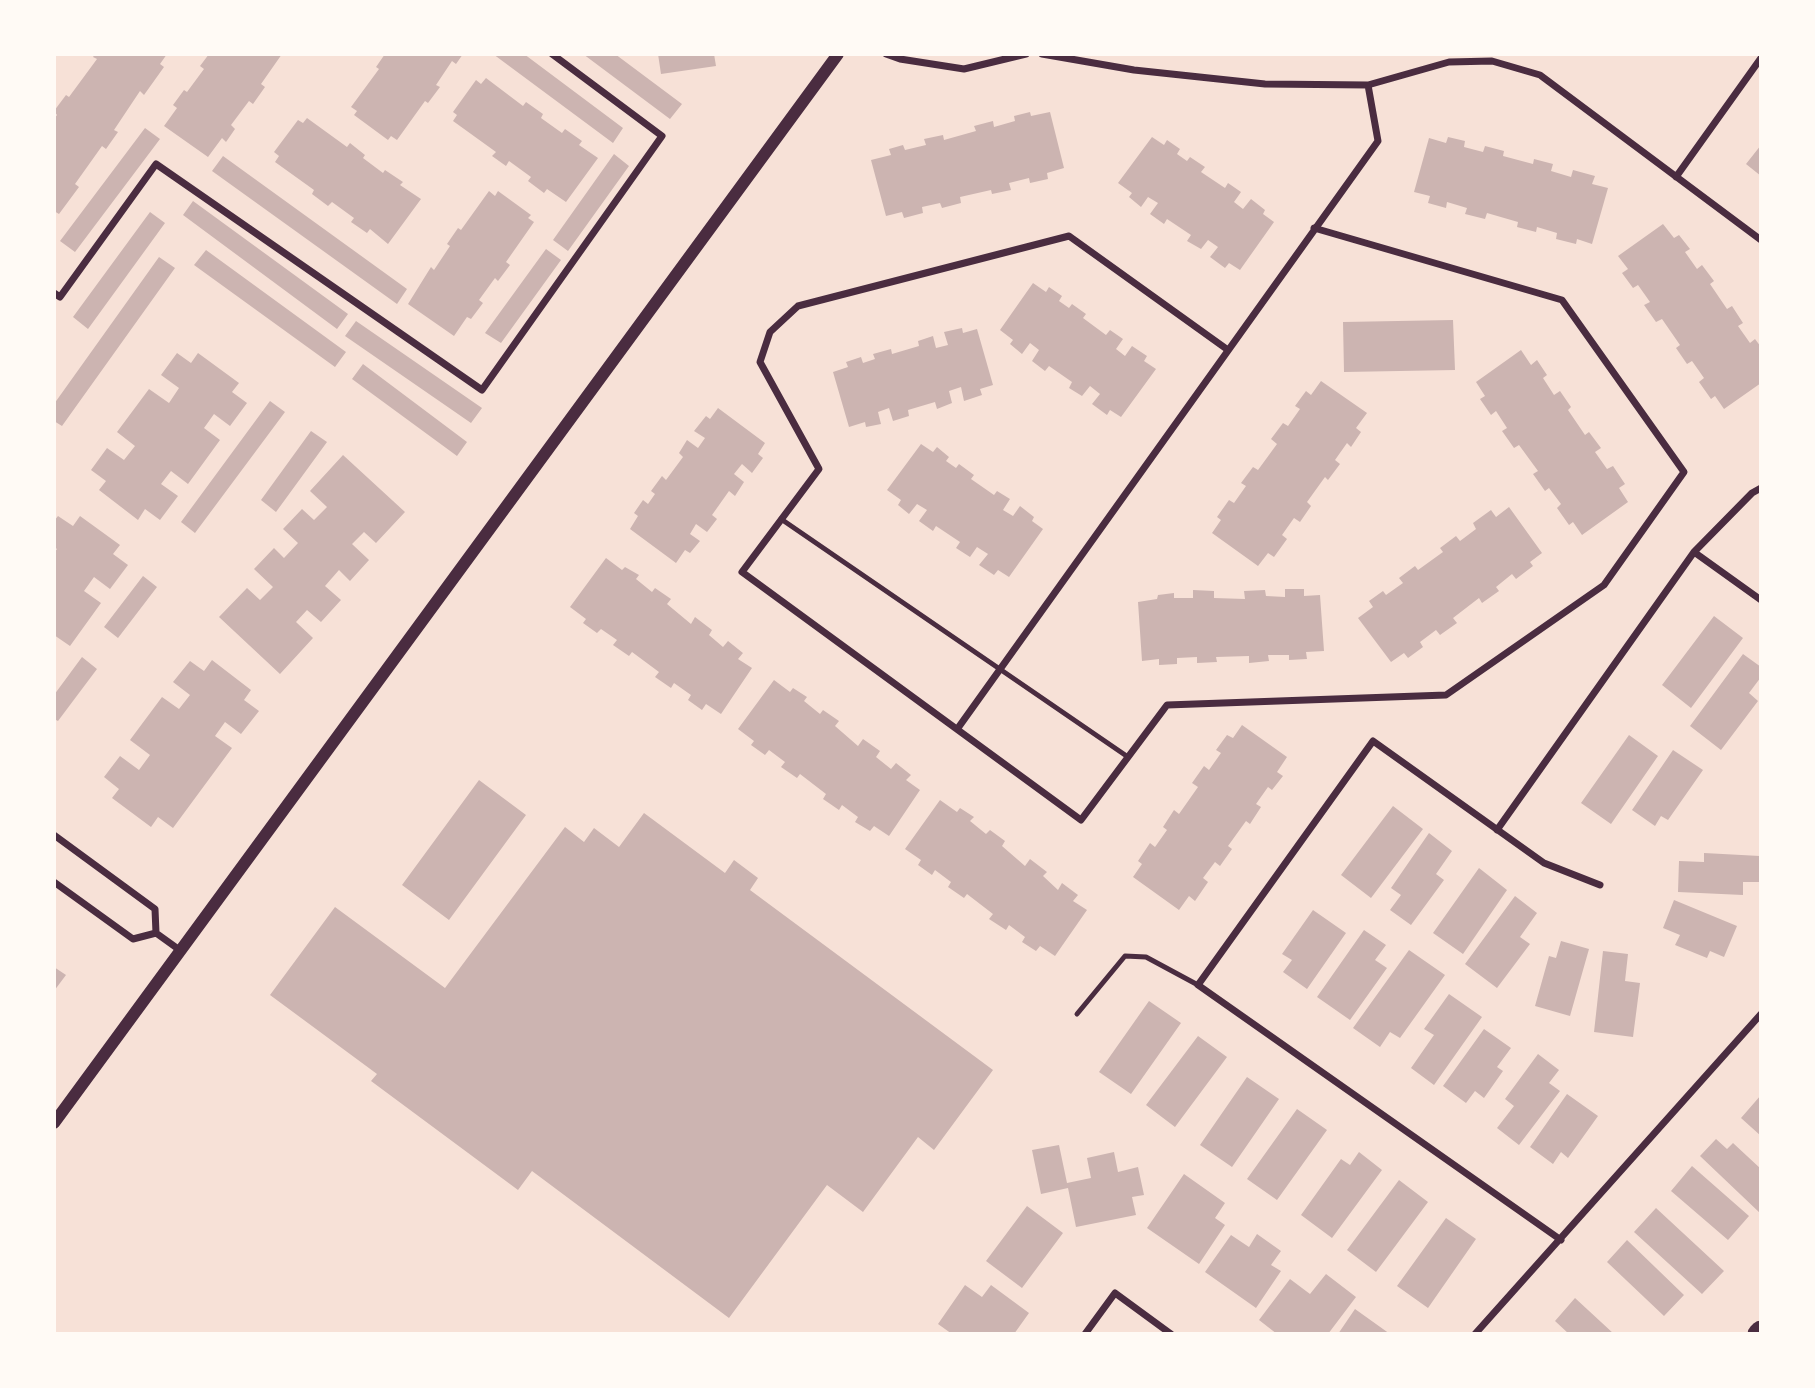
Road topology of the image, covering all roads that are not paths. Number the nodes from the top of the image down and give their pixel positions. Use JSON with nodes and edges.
{"nodes":[{"id":1,"x":552,"y":54,"type":"edge"},
{"id":2,"x":838,"y":54,"type":"edge"},
{"id":3,"x":886,"y":54,"type":"edge"},
{"id":4,"x":1026,"y":54,"type":"edge"},
{"id":5,"x":1042,"y":54,"type":"edge"},
{"id":6,"x":1761,"y":58,"type":"edge"},
{"id":7,"x":1368,"y":85,"type":"junction"},
{"id":8,"x":1676,"y":177,"type":"junction"},
{"id":9,"x":1314,"y":228,"type":"junction"},
{"id":10,"x":1761,"y":240,"type":"edge"},
{"id":11,"x":54,"y":293,"type":"edge"},
{"id":12,"x":1228,"y":350,"type":"junction"},
{"id":13,"x":1761,"y":488,"type":"edge"},
{"id":14,"x":781,"y":519,"type":"junction"},
{"id":15,"x":1694,"y":552,"type":"junction"},
{"id":16,"x":1761,"y":600,"type":"edge"},
{"id":17,"x":1000,"y":668,"type":"junction"},
{"id":18,"x":958,"y":728,"type":"junction"},
{"id":19,"x":1128,"y":757,"type":"junction"},
{"id":20,"x":1497,"y":830,"type":"junction"},
{"id":21,"x":54,"y":835,"type":"edge"},
{"id":22,"x":54,"y":882,"type":"edge"},
{"id":23,"x":1600,"y":884,"type":"dead end"},
{"id":24,"x":156,"y":933,"type":"junction"},
{"id":25,"x":181,"y":951,"type":"junction"},
{"id":26,"x":1198,"y":985,"type":"junction"},
{"id":27,"x":1077,"y":1014,"type":"dead end"},
{"id":28,"x":1761,"y":1014,"type":"edge"},
{"id":29,"x":54,"y":1123,"type":"edge"},
{"id":30,"x":1561,"y":1240,"type":"junction"},
{"id":31,"x":1085,"y":1334,"type":"edge"},
{"id":32,"x":1171,"y":1334,"type":"edge"},
{"id":33,"x":1475,"y":1334,"type":"edge"}],
"edges":[{"from":1,"to":11,"type":"street"},
{"from":2,"to":25,"type":"street"},
{"from":3,"to":4,"type":"street"},
{"from":5,"to":7,"type":"street"},
{"from":6,"to":8,"type":"street"},
{"from":7,"to":8,"type":"street"},
{"from":7,"to":9,"type":"street"},
{"from":8,"to":10,"type":"street"},
{"from":9,"to":12,"type":"street"},
{"from":9,"to":19,"type":"street"},
{"from":12,"to":14,"type":"street"},
{"from":12,"to":17,"type":"street"},
{"from":13,"to":15,"type":"street"},
{"from":14,"to":17,"type":"lane"},
{"from":14,"to":18,"type":"street"},
{"from":15,"to":16,"type":"street"},
{"from":15,"to":20,"type":"street"},
{"from":17,"to":18,"type":"street"},
{"from":17,"to":19,"type":"lane"},
{"from":18,"to":19,"type":"street"},
{"from":20,"to":23,"type":"street"},
{"from":20,"to":26,"type":"street"},
{"from":21,"to":24,"type":"street"},
{"from":22,"to":24,"type":"street"},
{"from":24,"to":25,"type":"street"},
{"from":25,"to":29,"type":"street"},
{"from":26,"to":27,"type":"lane"},
{"from":26,"to":30,"type":"street"},
{"from":28,"to":30,"type":"street"},
{"from":30,"to":33,"type":"street"},
{"from":31,"to":32,"type":"street"}]}
